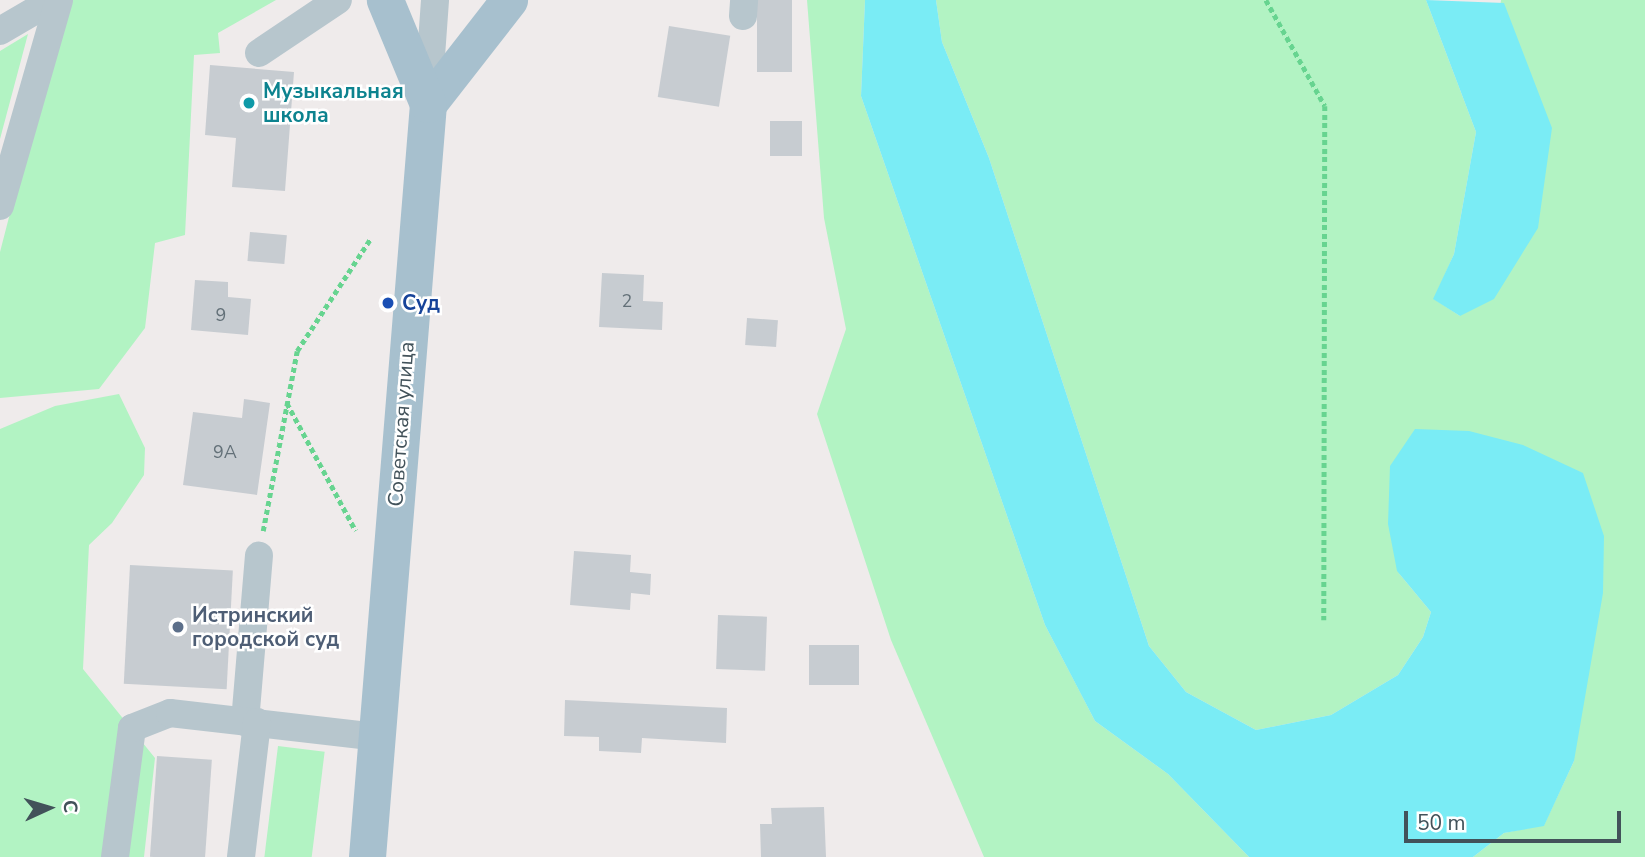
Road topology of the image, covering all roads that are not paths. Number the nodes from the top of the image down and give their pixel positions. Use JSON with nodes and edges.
{"nodes":[{"id":1,"x":53,"y":0,"type":"edge"},
{"id":2,"x":59,"y":0,"type":"edge"},
{"id":3,"x":338,"y":0,"type":"edge"},
{"id":4,"x":385,"y":0,"type":"edge"},
{"id":5,"x":435,"y":0,"type":"edge"},
{"id":6,"x":509,"y":0,"type":"edge"},
{"id":7,"x":0,"y":31,"type":"edge"},
{"id":8,"x":259,"y":53,"type":"dead end"},
{"id":9,"x":428,"y":104,"type":"junction"},
{"id":10,"x":0,"y":206,"type":"edge"},
{"id":11,"x":259,"y":556,"type":"road end"},
{"id":12,"x":251,"y":722,"type":"junction"},
{"id":13,"x":377,"y":737,"type":"junction"},
{"id":14,"x":115,"y":857,"type":"edge"},
{"id":15,"x":241,"y":857,"type":"edge"},
{"id":16,"x":367,"y":857,"type":"edge"}],
"edges":[{"from":1,"to":7,"type":"lane"},
{"from":2,"to":10,"type":"lane"},
{"from":3,"to":8,"type":"lane"},
{"from":4,"to":9,"type":"main road","name":"Советская улица"},
{"from":5,"to":9,"type":"lane"},
{"from":6,"to":9,"type":"main road"},
{"from":9,"to":13,"type":"main road","name":"Советская улица"},
{"from":11,"to":12,"type":"lane"},
{"from":12,"to":13,"type":"lane"},
{"from":12,"to":14,"type":"lane"},
{"from":12,"to":15,"type":"lane"},
{"from":13,"to":16,"type":"main road","name":"Советская улица"}]}
